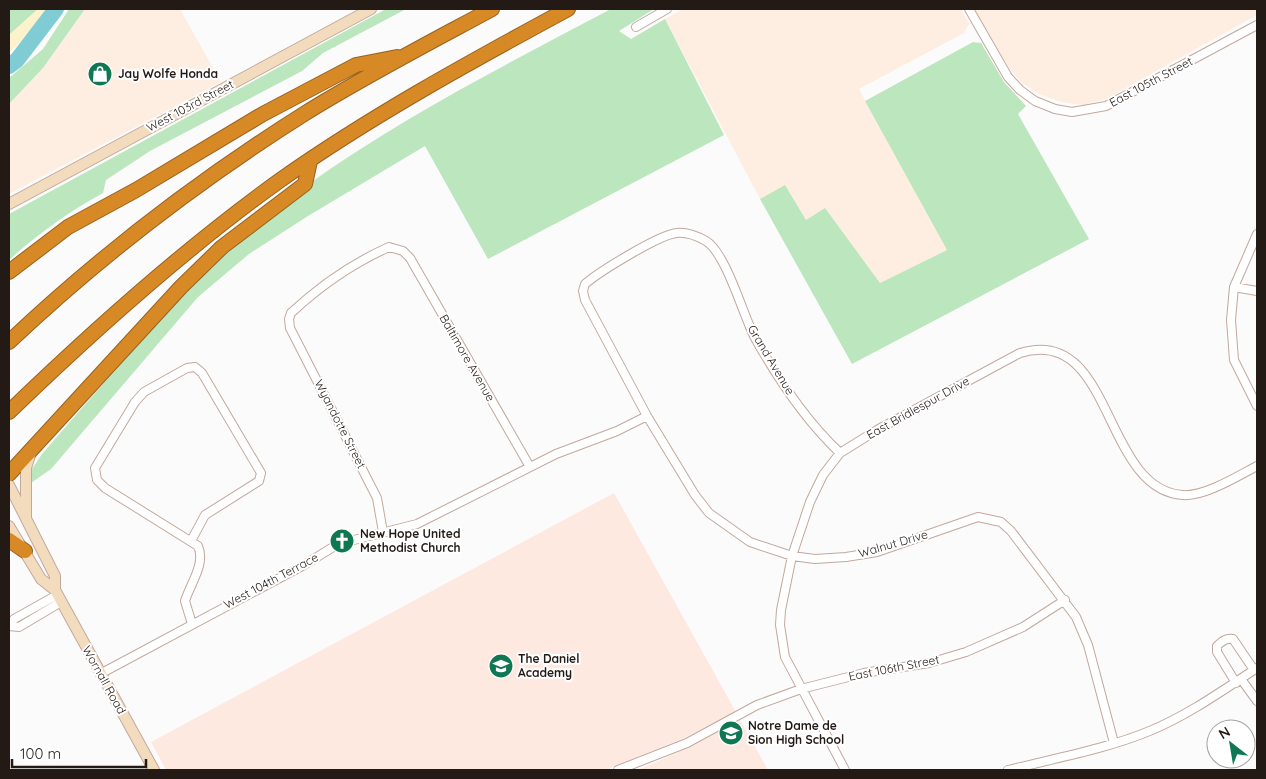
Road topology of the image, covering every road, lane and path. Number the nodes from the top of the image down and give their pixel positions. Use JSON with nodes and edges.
{"nodes":[{"id":1,"x":371,"y":9,"type":"edge"},
{"id":2,"x":492,"y":9,"type":"edge"},
{"id":3,"x":568,"y":9,"type":"edge"},
{"id":4,"x":667,"y":9,"type":"edge"},
{"id":5,"x":969,"y":9,"type":"edge"},
{"id":6,"x":1257,"y":25,"type":"edge"},
{"id":7,"x":636,"y":27,"type":"dead end"},
{"id":8,"x":410,"y":54,"type":"junction"},
{"id":9,"x":310,"y":161,"type":"junction"},
{"id":10,"x":9,"y":204,"type":"edge"},
{"id":11,"x":1257,"y":234,"type":"edge"},
{"id":12,"x":697,"y":237,"type":"joint"},
{"id":13,"x":9,"y":272,"type":"edge"},
{"id":14,"x":1234,"y":287,"type":"junction"},
{"id":15,"x":1257,"y":290,"type":"edge"},
{"id":16,"x":289,"y":319,"type":"joint"},
{"id":17,"x":9,"y":342,"type":"edge"},
{"id":18,"x":1257,"y":406,"type":"edge"},
{"id":19,"x":9,"y":412,"type":"edge"},
{"id":20,"x":647,"y":416,"type":"junction"},
{"id":21,"x":32,"y":448,"type":"junction"},
{"id":22,"x":840,"y":453,"type":"junction"},
{"id":23,"x":1257,"y":466,"type":"edge"},
{"id":24,"x":530,"y":467,"type":"junction"},
{"id":25,"x":9,"y":474,"type":"edge"},
{"id":26,"x":9,"y":485,"type":"edge"},
{"id":27,"x":26,"y":518,"type":"junction"},
{"id":28,"x":9,"y":526,"type":"edge"},
{"id":29,"x":383,"y":532,"type":"junction"},
{"id":30,"x":9,"y":540,"type":"edge"},
{"id":31,"x":191,"y":541,"type":"junction"},
{"id":32,"x":25,"y":551,"type":"junction"},
{"id":33,"x":792,"y":556,"type":"junction"},
{"id":34,"x":58,"y":596,"type":"junction"},
{"id":35,"x":1065,"y":600,"type":"junction"},
{"id":36,"x":192,"y":624,"type":"junction"},
{"id":37,"x":9,"y":626,"type":"edge"},
{"id":38,"x":1256,"y":669,"type":"edge"},
{"id":39,"x":100,"y":674,"type":"junction"},
{"id":40,"x":1238,"y":681,"type":"junction"},
{"id":41,"x":801,"y":689,"type":"junction"},
{"id":42,"x":1257,"y":701,"type":"edge"},
{"id":43,"x":1114,"y":743,"type":"junction"},
{"id":44,"x":154,"y":770,"type":"edge"},
{"id":45,"x":618,"y":770,"type":"edge"},
{"id":46,"x":845,"y":770,"type":"edge"},
{"id":47,"x":1008,"y":770,"type":"edge"}],
"edges":[{"from":1,"to":10,"type":"main road","name":"West 103rd Street"},
{"from":2,"to":8,"type":"highway"},
{"from":3,"to":9,"type":"highway"},
{"from":4,"to":7,"type":"street"},
{"from":5,"to":6,"type":"street","name":"East 105th Street"},
{"from":8,"to":13,"type":"highway"},
{"from":8,"to":17,"type":"highway"},
{"from":9,"to":19,"type":"highway"},
{"from":9,"to":21,"type":"highway"},
{"from":11,"to":14,"type":"street"},
{"from":12,"to":20,"type":"street","name":"Walnut Drive"},
{"from":12,"to":22,"type":"street","name":"Grand Avenue"},
{"from":14,"to":15,"type":"street"},
{"from":14,"to":18,"type":"street"},
{"from":16,"to":24,"type":"street","name":"Baltimore Avenue"},
{"from":16,"to":29,"type":"street","name":"Wyandotte Street"},
{"from":20,"to":24,"type":"street","name":"West 104th Terrace"},
{"from":20,"to":33,"type":"street","name":"Walnut Drive"},
{"from":21,"to":25,"type":"highway"},
{"from":21,"to":27,"type":"main road"},
{"from":22,"to":23,"type":"street","name":"East Bridlespur Drive"},
{"from":22,"to":33,"type":"street","name":"East Bridlespur Drive"},
{"from":24,"to":29,"type":"street","name":"West 104th Terrace"},
{"from":26,"to":27,"type":"main road","name":"Wornall Road"},
{"from":27,"to":34,"type":"main road","name":"Wornall Road"},
{"from":28,"to":32,"type":"main road","name":"Wornall Road"},
{"from":29,"to":36,"type":"street","name":"West 104th Terrace"},
{"from":30,"to":32,"type":"highway"},
{"from":31,"to":31,"type":"street"},
{"from":31,"to":36,"type":"street"},
{"from":32,"to":34,"type":"main road","name":"Wornall Road"},
{"from":33,"to":35,"type":"street","name":"Walnut Drive"},
{"from":33,"to":41,"type":"street","name":"East Bridlespur Drive"},
{"from":34,"to":37,"type":"street"},
{"from":34,"to":39,"type":"main road","name":"Wornall Road"},
{"from":35,"to":41,"type":"street","name":"East 106th Street"},
{"from":35,"to":43,"type":"street","name":"Walnut Drive"},
{"from":36,"to":39,"type":"street","name":"West 104th Terrace"},
{"from":38,"to":40,"type":"street"},
{"from":38,"to":40,"type":"street"},
{"from":39,"to":44,"type":"main road","name":"Wornall Road"},
{"from":40,"to":42,"type":"street"},
{"from":40,"to":43,"type":"street"},
{"from":41,"to":45,"type":"street","name":"East 106th Street"},
{"from":41,"to":46,"type":"street","name":"East Bridlespur Drive"},
{"from":43,"to":47,"type":"street"}]}
